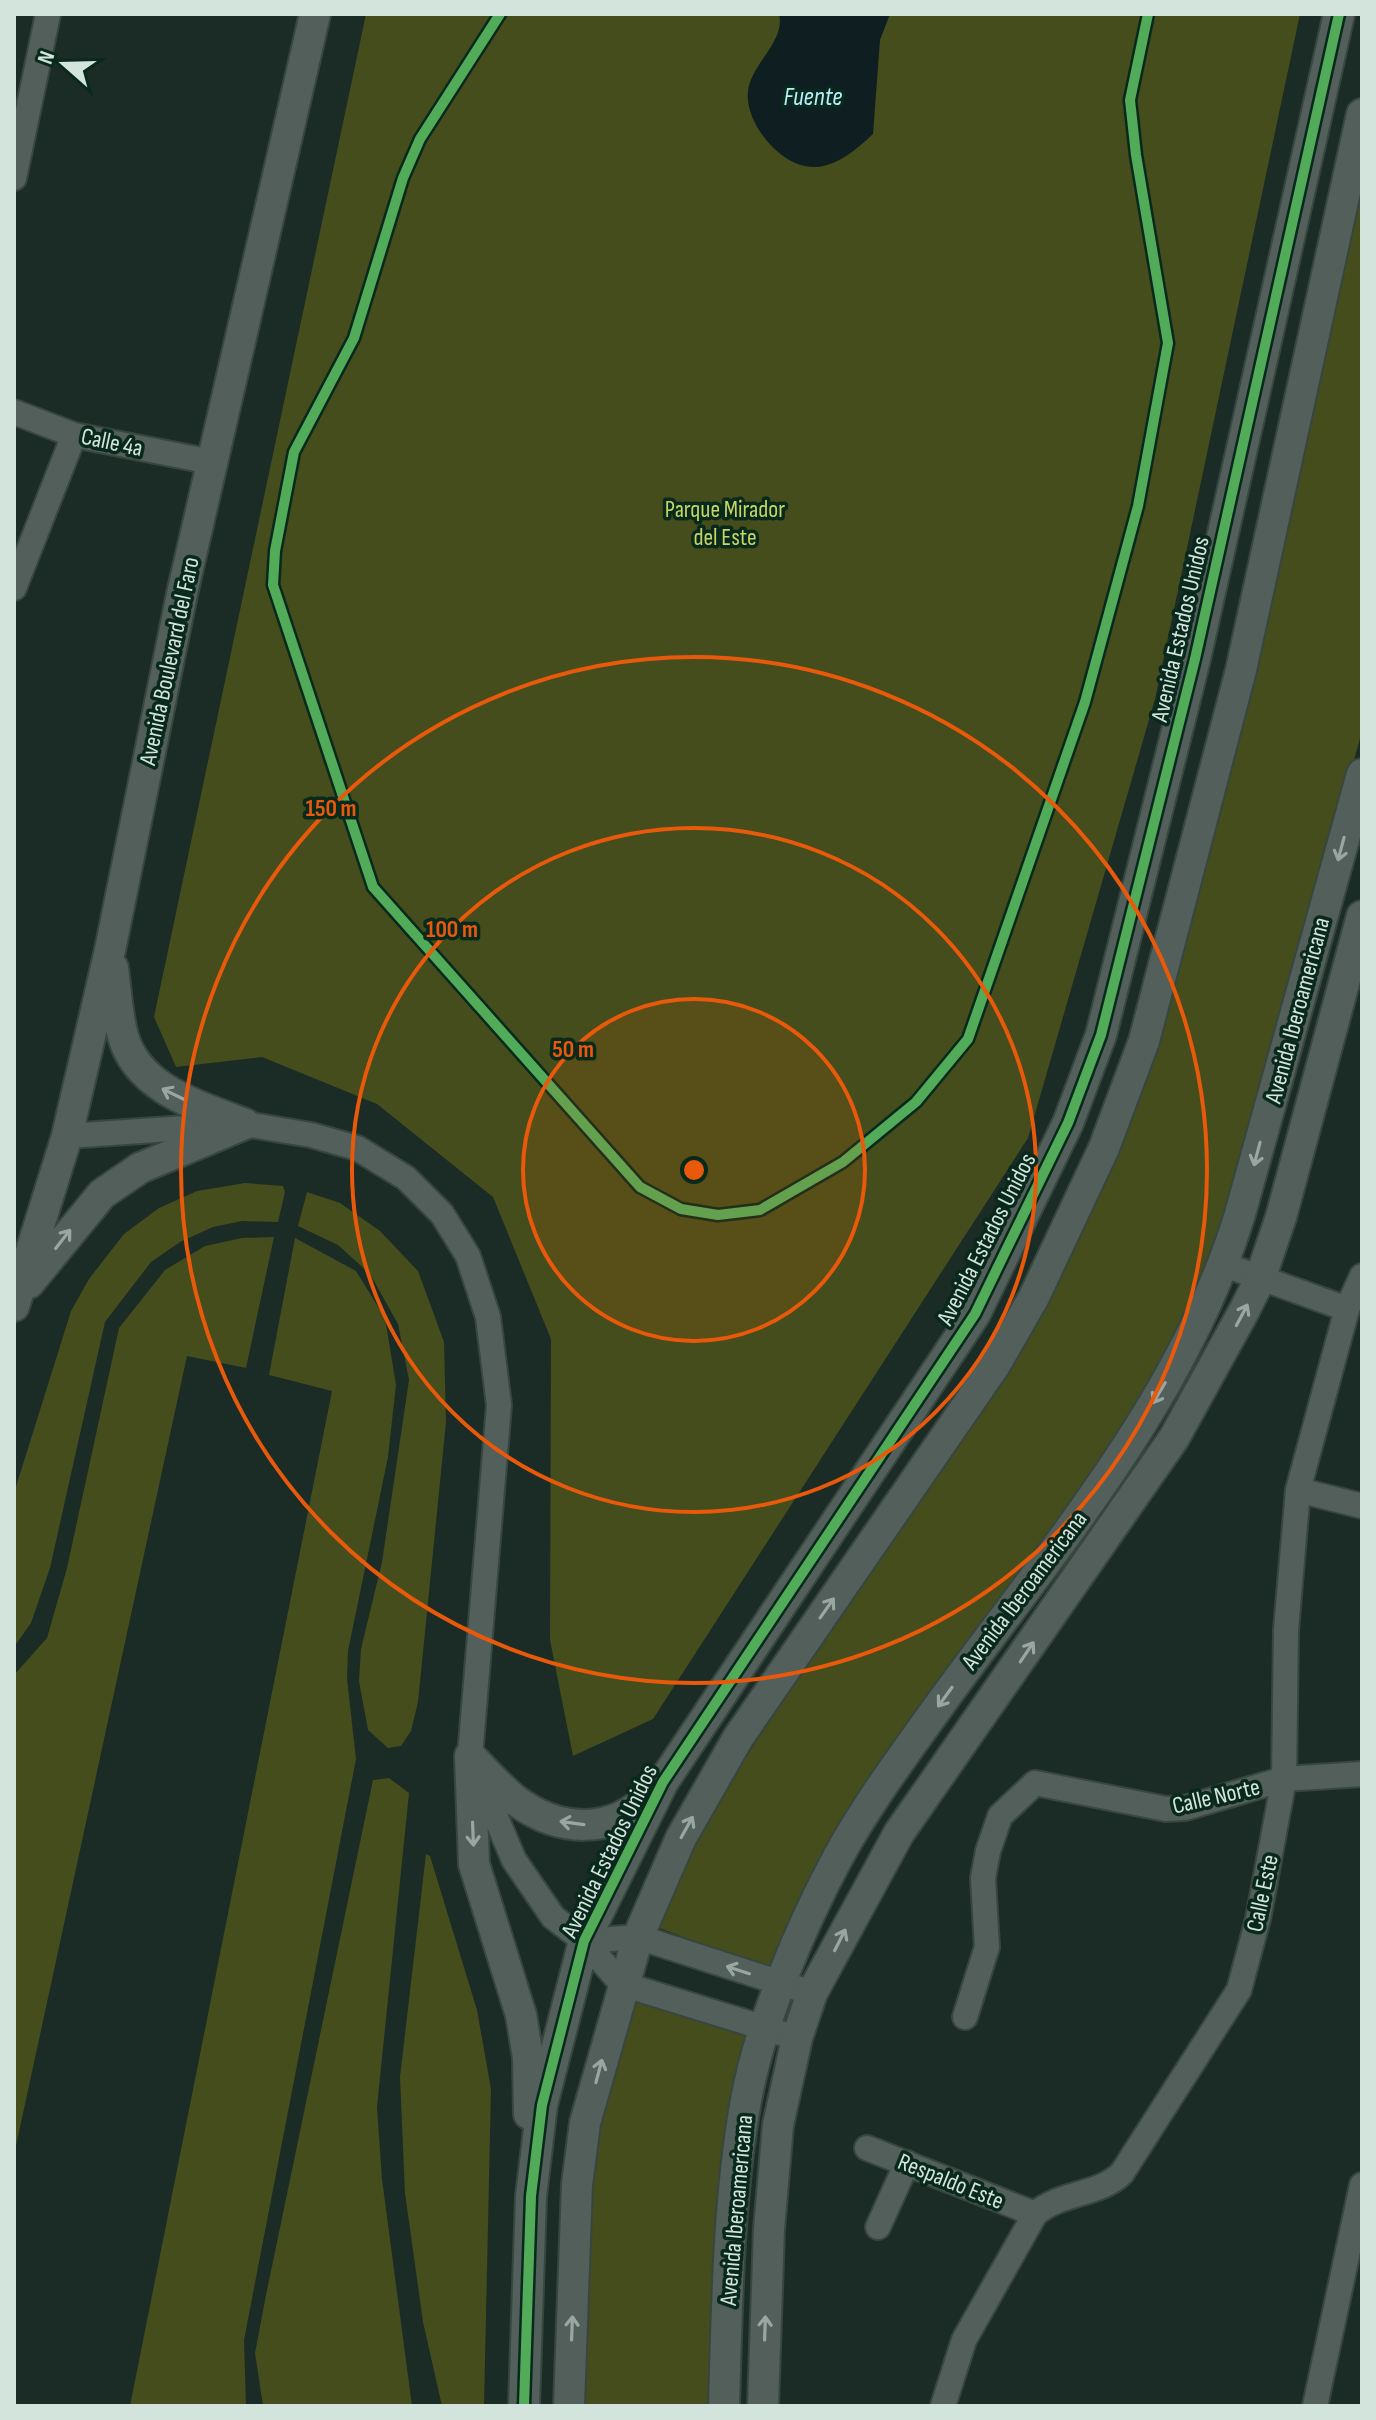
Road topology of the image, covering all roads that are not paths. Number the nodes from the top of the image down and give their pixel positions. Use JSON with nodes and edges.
{"nodes":[{"id":1,"x":48,"y":14,"type":"edge"},
{"id":2,"x":315,"y":14,"type":"edge"},
{"id":3,"x":1339,"y":14,"type":"edge"},
{"id":4,"x":1362,"y":114,"type":"edge"},
{"id":5,"x":14,"y":178,"type":"edge"},
{"id":6,"x":14,"y":412,"type":"edge"},
{"id":7,"x":74,"y":435,"type":"junction"},
{"id":8,"x":212,"y":462,"type":"junction"},
{"id":9,"x":14,"y":588,"type":"edge"},
{"id":10,"x":1195,"y":659,"type":"junction"},
{"id":11,"x":1241,"y":670,"type":"junction"},
{"id":12,"x":1362,"y":774,"type":"edge"},
{"id":13,"x":1362,"y":916,"type":"edge"},
{"id":14,"x":110,"y":950,"type":"junction"},
{"id":15,"x":245,"y":1124,"type":"junction"},
{"id":16,"x":67,"y":1136,"type":"junction"},
{"id":17,"x":1225,"y":1265,"type":"junction"},
{"id":18,"x":1362,"y":1276,"type":"edge"},
{"id":19,"x":1260,"y":1279,"type":"junction"},
{"id":20,"x":15,"y":1303,"type":"edge"},
{"id":21,"x":1347,"y":1309,"type":"junction"},
{"id":22,"x":1298,"y":1490,"type":"junction"},
{"id":23,"x":1362,"y":1506,"type":"edge"},
{"id":24,"x":470,"y":1756,"type":"junction"},
{"id":25,"x":1362,"y":1774,"type":"edge"},
{"id":26,"x":1284,"y":1779,"type":"junction"},
{"id":27,"x":663,"y":1782,"type":"junction"},
{"id":28,"x":638,"y":1937,"type":"junction"},
{"id":29,"x":584,"y":1941,"type":"junction"},
{"id":30,"x":622,"y":1984,"type":"junction"},
{"id":31,"x":783,"y":1984,"type":"junction"},
{"id":32,"x":812,"y":1993,"type":"junction"},
{"id":33,"x":965,"y":2017,"type":"dead end"},
{"id":34,"x":767,"y":2029,"type":"junction"},
{"id":35,"x":797,"y":2038,"type":"junction"},
{"id":36,"x":867,"y":2148,"type":"dead end"},
{"id":37,"x":907,"y":2163,"type":"junction"},
{"id":38,"x":1362,"y":2185,"type":"edge"},
{"id":39,"x":531,"y":2196,"type":"junction"},
{"id":40,"x":1035,"y":2214,"type":"junction"},
{"id":41,"x":878,"y":2227,"type":"dead end"},
{"id":42,"x":524,"y":2406,"type":"edge"},
{"id":43,"x":569,"y":2406,"type":"edge"},
{"id":44,"x":724,"y":2406,"type":"edge"},
{"id":45,"x":763,"y":2406,"type":"edge"},
{"id":46,"x":943,"y":2406,"type":"edge"},
{"id":47,"x":1315,"y":2406,"type":"edge"}],
"edges":[{"from":1,"to":5,"type":"street"},
{"from":2,"to":8,"type":"street","name":"Avenida Boulevard del Faro"},
{"from":3,"to":10,"type":"street","name":"Avenida Estados Unidos"},
{"from":4,"to":11,"type":"street"},
{"from":6,"to":7,"type":"street","name":"Calle 4a"},
{"from":7,"to":8,"type":"street","name":"Calle 4a"},
{"from":7,"to":9,"type":"street"},
{"from":8,"to":14,"type":"street","name":"Avenida Boulevard del Faro"},
{"from":10,"to":11,"type":"street"},
{"from":10,"to":27,"type":"street","name":"Avenida Estados Unidos"},
{"from":28,"to":11,"type":"street","one_way":true},
{"from":12,"to":17,"type":"street","name":"Avenida Iberoamericana","one_way":true},
{"from":13,"to":19,"type":"street","name":"Avenida Iberoamericana"},
{"from":15,"to":14,"type":"street","one_way":true},
{"from":14,"to":16,"type":"street","name":"Avenida Boulevard del Faro"},
{"from":15,"to":16,"type":"street"},
{"from":20,"to":15,"type":"street","one_way":true},
{"from":15,"to":24,"type":"street"},
{"from":16,"to":20,"type":"street","name":"Avenida Boulevard del Faro"},
{"from":17,"to":19,"type":"street"},
{"from":17,"to":31,"type":"street","name":"Avenida Iberoamericana","one_way":true},
{"from":18,"to":21,"type":"street","name":"Calle Este"},
{"from":19,"to":21,"type":"street"},
{"from":32,"to":19,"type":"street","name":"Avenida Iberoamericana","one_way":true},
{"from":21,"to":22,"type":"street","name":"Calle Este"},
{"from":22,"to":23,"type":"street"},
{"from":22,"to":26,"type":"street","name":"Calle Este"},
{"from":27,"to":24,"type":"street","one_way":true},
{"from":24,"to":29,"type":"street"},
{"from":24,"to":39,"type":"street","one_way":true},
{"from":25,"to":26,"type":"street","name":"Calle Norte"},
{"from":26,"to":33,"type":"street","name":"Calle Norte"},
{"from":26,"to":40,"type":"street","name":"Calle Este"},
{"from":27,"to":29,"type":"street","name":"Avenida Estados Unidos"},
{"from":28,"to":29,"type":"street"},
{"from":28,"to":30,"type":"street"},
{"from":31,"to":28,"type":"street","one_way":true},
{"from":29,"to":30,"type":"street"},
{"from":29,"to":39,"type":"street","name":"Avenida Estados Unidos"},
{"from":30,"to":34,"type":"street"},
{"from":43,"to":30,"type":"street","one_way":true},
{"from":31,"to":32,"type":"street"},
{"from":31,"to":34,"type":"street","name":"Avenida Iberoamericana"},
{"from":32,"to":35,"type":"street","name":"Avenida Iberoamericana"},
{"from":34,"to":35,"type":"street"},
{"from":34,"to":44,"type":"street","name":"Avenida Iberoamericana"},
{"from":45,"to":35,"type":"street","name":"Avenida Iberoamericana","one_way":true},
{"from":36,"to":37,"type":"street","name":"Respaldo Este"},
{"from":37,"to":40,"type":"street","name":"Respaldo Este"},
{"from":37,"to":41,"type":"street"},
{"from":38,"to":47,"type":"street"},
{"from":39,"to":42,"type":"street","name":"Avenida Estados Unidos"},
{"from":40,"to":46,"type":"street"}]}
